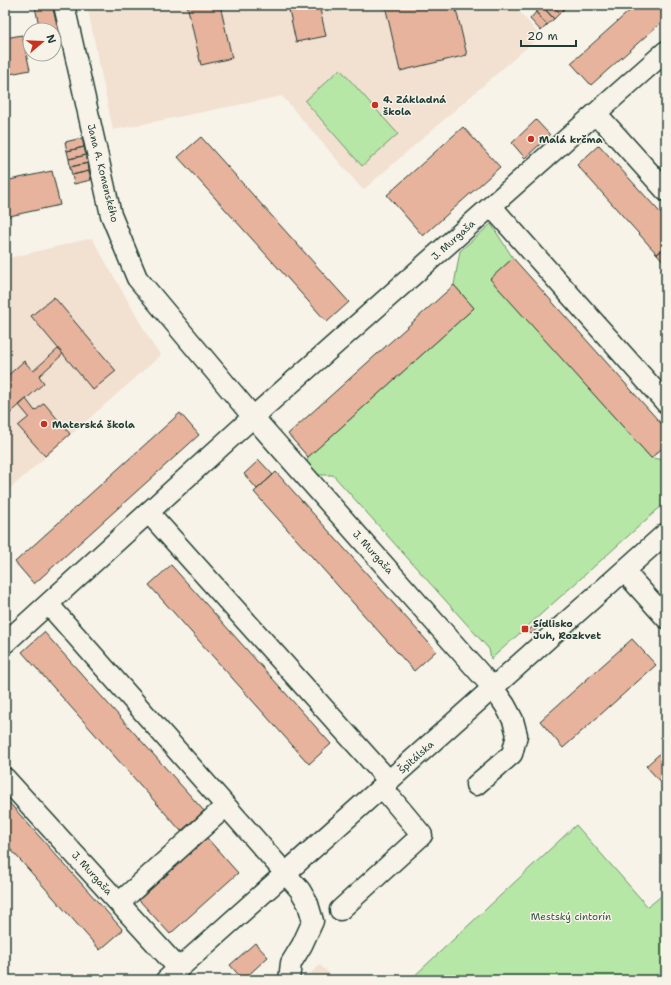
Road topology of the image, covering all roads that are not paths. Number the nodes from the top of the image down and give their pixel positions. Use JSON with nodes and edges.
{"nodes":[{"id":1,"x":64,"y":5,"type":"edge"},
{"id":2,"x":666,"y":51,"type":"edge"},
{"id":3,"x":594,"y":117,"type":"junction"},
{"id":4,"x":666,"y":191,"type":"edge"},
{"id":5,"x":492,"y":206,"type":"junction"},
{"id":6,"x":666,"y":403,"type":"edge"},
{"id":7,"x":253,"y":417,"type":"junction"},
{"id":8,"x":149,"y":513,"type":"junction"},
{"id":9,"x":666,"y":533,"type":"edge"},
{"id":10,"x":624,"y":571,"type":"junction"},
{"id":11,"x":49,"y":605,"type":"junction"},
{"id":12,"x":666,"y":618,"type":"edge"},
{"id":13,"x":5,"y":643,"type":"edge"},
{"id":14,"x":493,"y":688,"type":"junction"},
{"id":15,"x":5,"y":778,"type":"edge"},
{"id":16,"x":385,"y":784,"type":"junction"},
{"id":17,"x":476,"y":785,"type":"dead end"},
{"id":18,"x":226,"y":806,"type":"junction"},
{"id":19,"x":286,"y":873,"type":"junction"},
{"id":20,"x":119,"y":903,"type":"junction"},
{"id":21,"x":340,"y":910,"type":"dead end"},
{"id":22,"x":173,"y":974,"type":"edge"},
{"id":23,"x":289,"y":980,"type":"edge"}],
"edges":[{"from":1,"to":7,"type":"street","name":"Jana A. Komenského"},
{"from":2,"to":3,"type":"street","name":"J. Murgaša"},
{"from":3,"to":4,"type":"street"},
{"from":3,"to":5,"type":"street","name":"J. Murgaša"},
{"from":5,"to":6,"type":"street"},
{"from":5,"to":7,"type":"street","name":"J. Murgaša"},
{"from":7,"to":8,"type":"street","name":"J. Murgaša"},
{"from":7,"to":14,"type":"street","name":"J. Murgaša"},
{"from":8,"to":11,"type":"street","name":"J. Murgaša"},
{"from":8,"to":16,"type":"street"},
{"from":9,"to":10,"type":"street","name":"Špitálska"},
{"from":10,"to":12,"type":"street"},
{"from":10,"to":14,"type":"street","name":"Špitálska"},
{"from":11,"to":13,"type":"street","name":"J. Murgaša"},
{"from":11,"to":18,"type":"street"},
{"from":14,"to":16,"type":"street","name":"Špitálska"},
{"from":14,"to":17,"type":"street","name":"J. Murgaša"},
{"from":15,"to":20,"type":"street","name":"J. Murgaša"},
{"from":16,"to":19,"type":"street","name":"Špitálska"},
{"from":16,"to":21,"type":"street"},
{"from":18,"to":19,"type":"street"},
{"from":18,"to":20,"type":"street"},
{"from":19,"to":22,"type":"street","name":"Špitálska"},
{"from":19,"to":23,"type":"street"},
{"from":20,"to":22,"type":"street","name":"J. Murgaša"}]}
